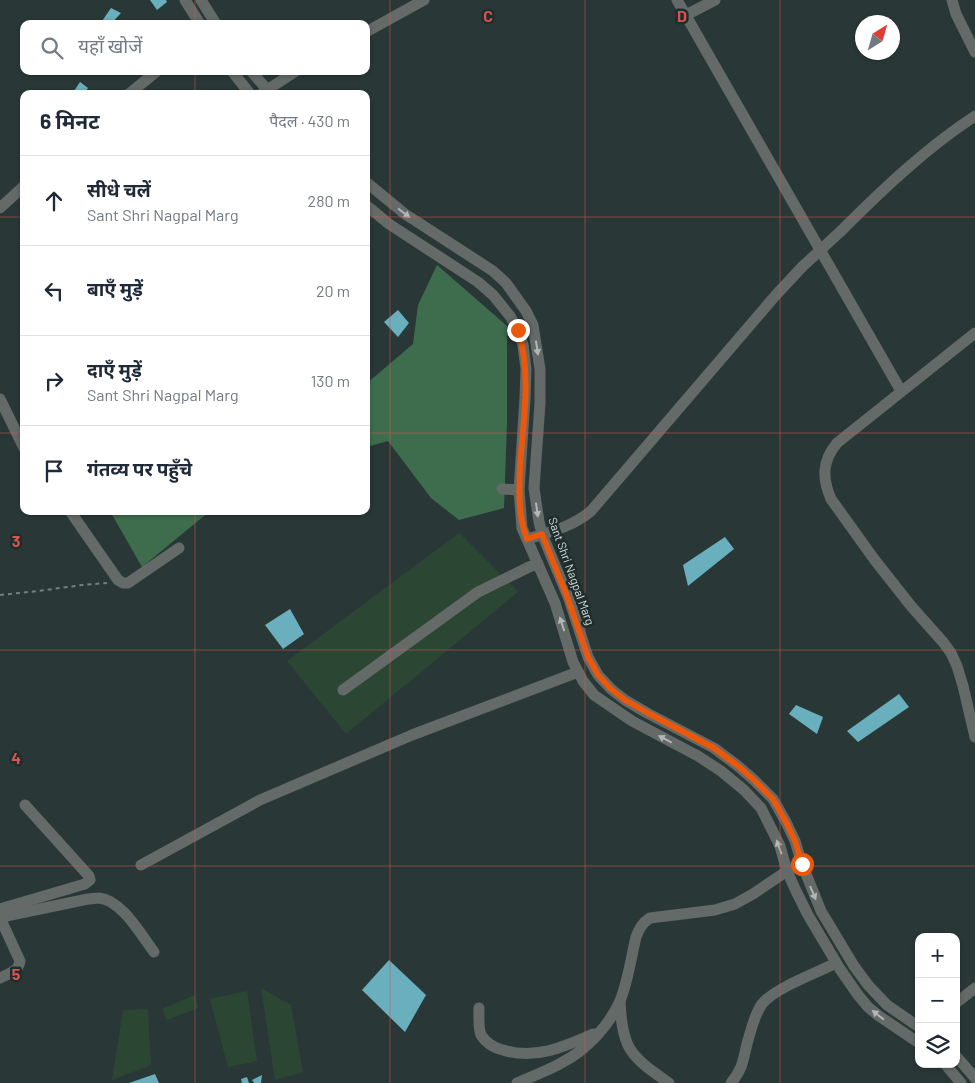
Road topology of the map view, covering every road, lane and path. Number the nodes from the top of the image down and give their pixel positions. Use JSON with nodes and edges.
{"nodes":[{"id":1,"x":185,"y":0,"type":"edge"},
{"id":2,"x":201,"y":0,"type":"edge"},
{"id":3,"x":424,"y":0,"type":"edge"},
{"id":4,"x":677,"y":0,"type":"edge"},
{"id":5,"x":715,"y":0,"type":"edge"},
{"id":6,"x":952,"y":0,"type":"edge"},
{"id":7,"x":686,"y":15,"type":"junction"},
{"id":8,"x":198,"y":20,"type":"edge"},
{"id":9,"x":214,"y":20,"type":"edge"},
{"id":10,"x":370,"y":30,"type":"edge"},
{"id":11,"x":975,"y":52,"type":"edge"},
{"id":12,"x":151,"y":75,"type":"edge"},
{"id":13,"x":235,"y":75,"type":"edge"},
{"id":14,"x":254,"y":75,"type":"edge"},
{"id":15,"x":290,"y":75,"type":"edge"},
{"id":16,"x":134,"y":90,"type":"edge"},
{"id":17,"x":247,"y":90,"type":"edge"},
{"id":18,"x":265,"y":90,"type":"edge"},
{"id":19,"x":269,"y":90,"type":"edge"},
{"id":20,"x":974,"y":116,"type":"edge"},
{"id":21,"x":370,"y":185,"type":"edge"},
{"id":22,"x":20,"y":190,"type":"edge"},
{"id":23,"x":0,"y":208,"type":"edge"},
{"id":24,"x":370,"y":208,"type":"edge"},
{"id":25,"x":975,"y":333,"type":"edge"},
{"id":26,"x":902,"y":392,"type":"junction"},
{"id":27,"x":0,"y":399,"type":"edge"},
{"id":28,"x":20,"y":440,"type":"edge"},
{"id":29,"x":502,"y":489,"type":"dead end"},
{"id":30,"x":519,"y":490,"type":"junction"},
{"id":31,"x":73,"y":515,"type":"edge"},
{"id":32,"x":542,"y":534,"type":"junction"},
{"id":33,"x":527,"y":539,"type":"junction"},
{"id":34,"x":179,"y":548,"type":"dead end"},
{"id":35,"x":538,"y":564,"type":"junction"},
{"id":36,"x":123,"y":583,"type":"junction"},
{"id":37,"x":0,"y":595,"type":"edge"},
{"id":38,"x":578,"y":672,"type":"junction"},
{"id":39,"x":344,"y":690,"type":"dead end"},
{"id":40,"x":975,"y":737,"type":"edge"},
{"id":41,"x":25,"y":805,"type":"dead end"},
{"id":42,"x":802,"y":864,"type":"junction"},
{"id":43,"x":141,"y":865,"type":"dead end"},
{"id":44,"x":787,"y":871,"type":"junction"},
{"id":45,"x":0,"y":909,"type":"edge"},
{"id":46,"x":154,"y":952,"type":"dead end"},
{"id":47,"x":836,"y":963,"type":"junction"},
{"id":48,"x":0,"y":978,"type":"edge"},
{"id":49,"x":975,"y":988,"type":"edge"},
{"id":50,"x":960,"y":1001,"type":"edge"},
{"id":51,"x":620,"y":1002,"type":"junction"},
{"id":52,"x":479,"y":1008,"type":"dead end"},
{"id":53,"x":915,"y":1024,"type":"edge"},
{"id":54,"x":599,"y":1032,"type":"junction"},
{"id":55,"x":915,"y":1039,"type":"edge"},
{"id":56,"x":960,"y":1061,"type":"edge"},
{"id":57,"x":948,"y":1068,"type":"edge"},
{"id":58,"x":975,"y":1078,"type":"edge"},
{"id":59,"x":516,"y":1083,"type":"edge"},
{"id":60,"x":669,"y":1083,"type":"edge"},
{"id":61,"x":731,"y":1083,"type":"edge"},
{"id":62,"x":961,"y":1083,"type":"edge"}],
"edges":[{"from":1,"to":8,"type":"street"},
{"from":2,"to":9,"type":"street"},
{"from":3,"to":10,"type":"street"},
{"from":4,"to":7,"type":"street"},
{"from":5,"to":7,"type":"street"},
{"from":6,"to":11,"type":"street"},
{"from":7,"to":26,"type":"street"},
{"from":12,"to":16,"type":"street"},
{"from":13,"to":17,"type":"street"},
{"from":14,"to":18,"type":"street"},
{"from":15,"to":19,"type":"street"},
{"from":20,"to":32,"type":"street","bridge":true},
{"from":21,"to":32,"type":"street","name":"Sant Shri Nagpal Marg","one_way":true},
{"from":22,"to":23,"type":"street"},
{"from":24,"to":30,"type":"street"},
{"from":25,"to":26,"type":"street"},
{"from":26,"to":40,"type":"street"},
{"from":27,"to":28,"type":"street"},
{"from":29,"to":30,"type":"street"},
{"from":30,"to":33,"type":"street"},
{"from":31,"to":36,"type":"street"},
{"from":32,"to":33,"type":"street"},
{"from":32,"to":42,"type":"street","name":"Sant Shri Nagpal Marg"},
{"from":33,"to":35,"type":"street"},
{"from":34,"to":36,"type":"street"},
{"from":38,"to":35,"type":"street","one_way":true},
{"from":35,"to":39,"type":"street"},
{"from":36,"to":37,"type":"path"},
{"from":38,"to":43,"type":"street"},
{"from":44,"to":38,"type":"street","one_way":true},
{"from":41,"to":45,"type":"street"},
{"from":42,"to":44,"type":"street"},
{"from":42,"to":53,"type":"street","name":"Sant Shri Nagpal Marg","one_way":true},
{"from":44,"to":47,"type":"street"},
{"from":44,"to":51,"type":"street"},
{"from":46,"to":48,"type":"street"},
{"from":55,"to":47,"type":"street","one_way":true},
{"from":47,"to":61,"type":"street"},
{"from":49,"to":50,"type":"street"},
{"from":51,"to":54,"type":"street"},
{"from":51,"to":60,"type":"street"},
{"from":52,"to":54,"type":"street"},
{"from":54,"to":59,"type":"street"},
{"from":56,"to":58,"type":"street"},
{"from":57,"to":62,"type":"street"}]}
